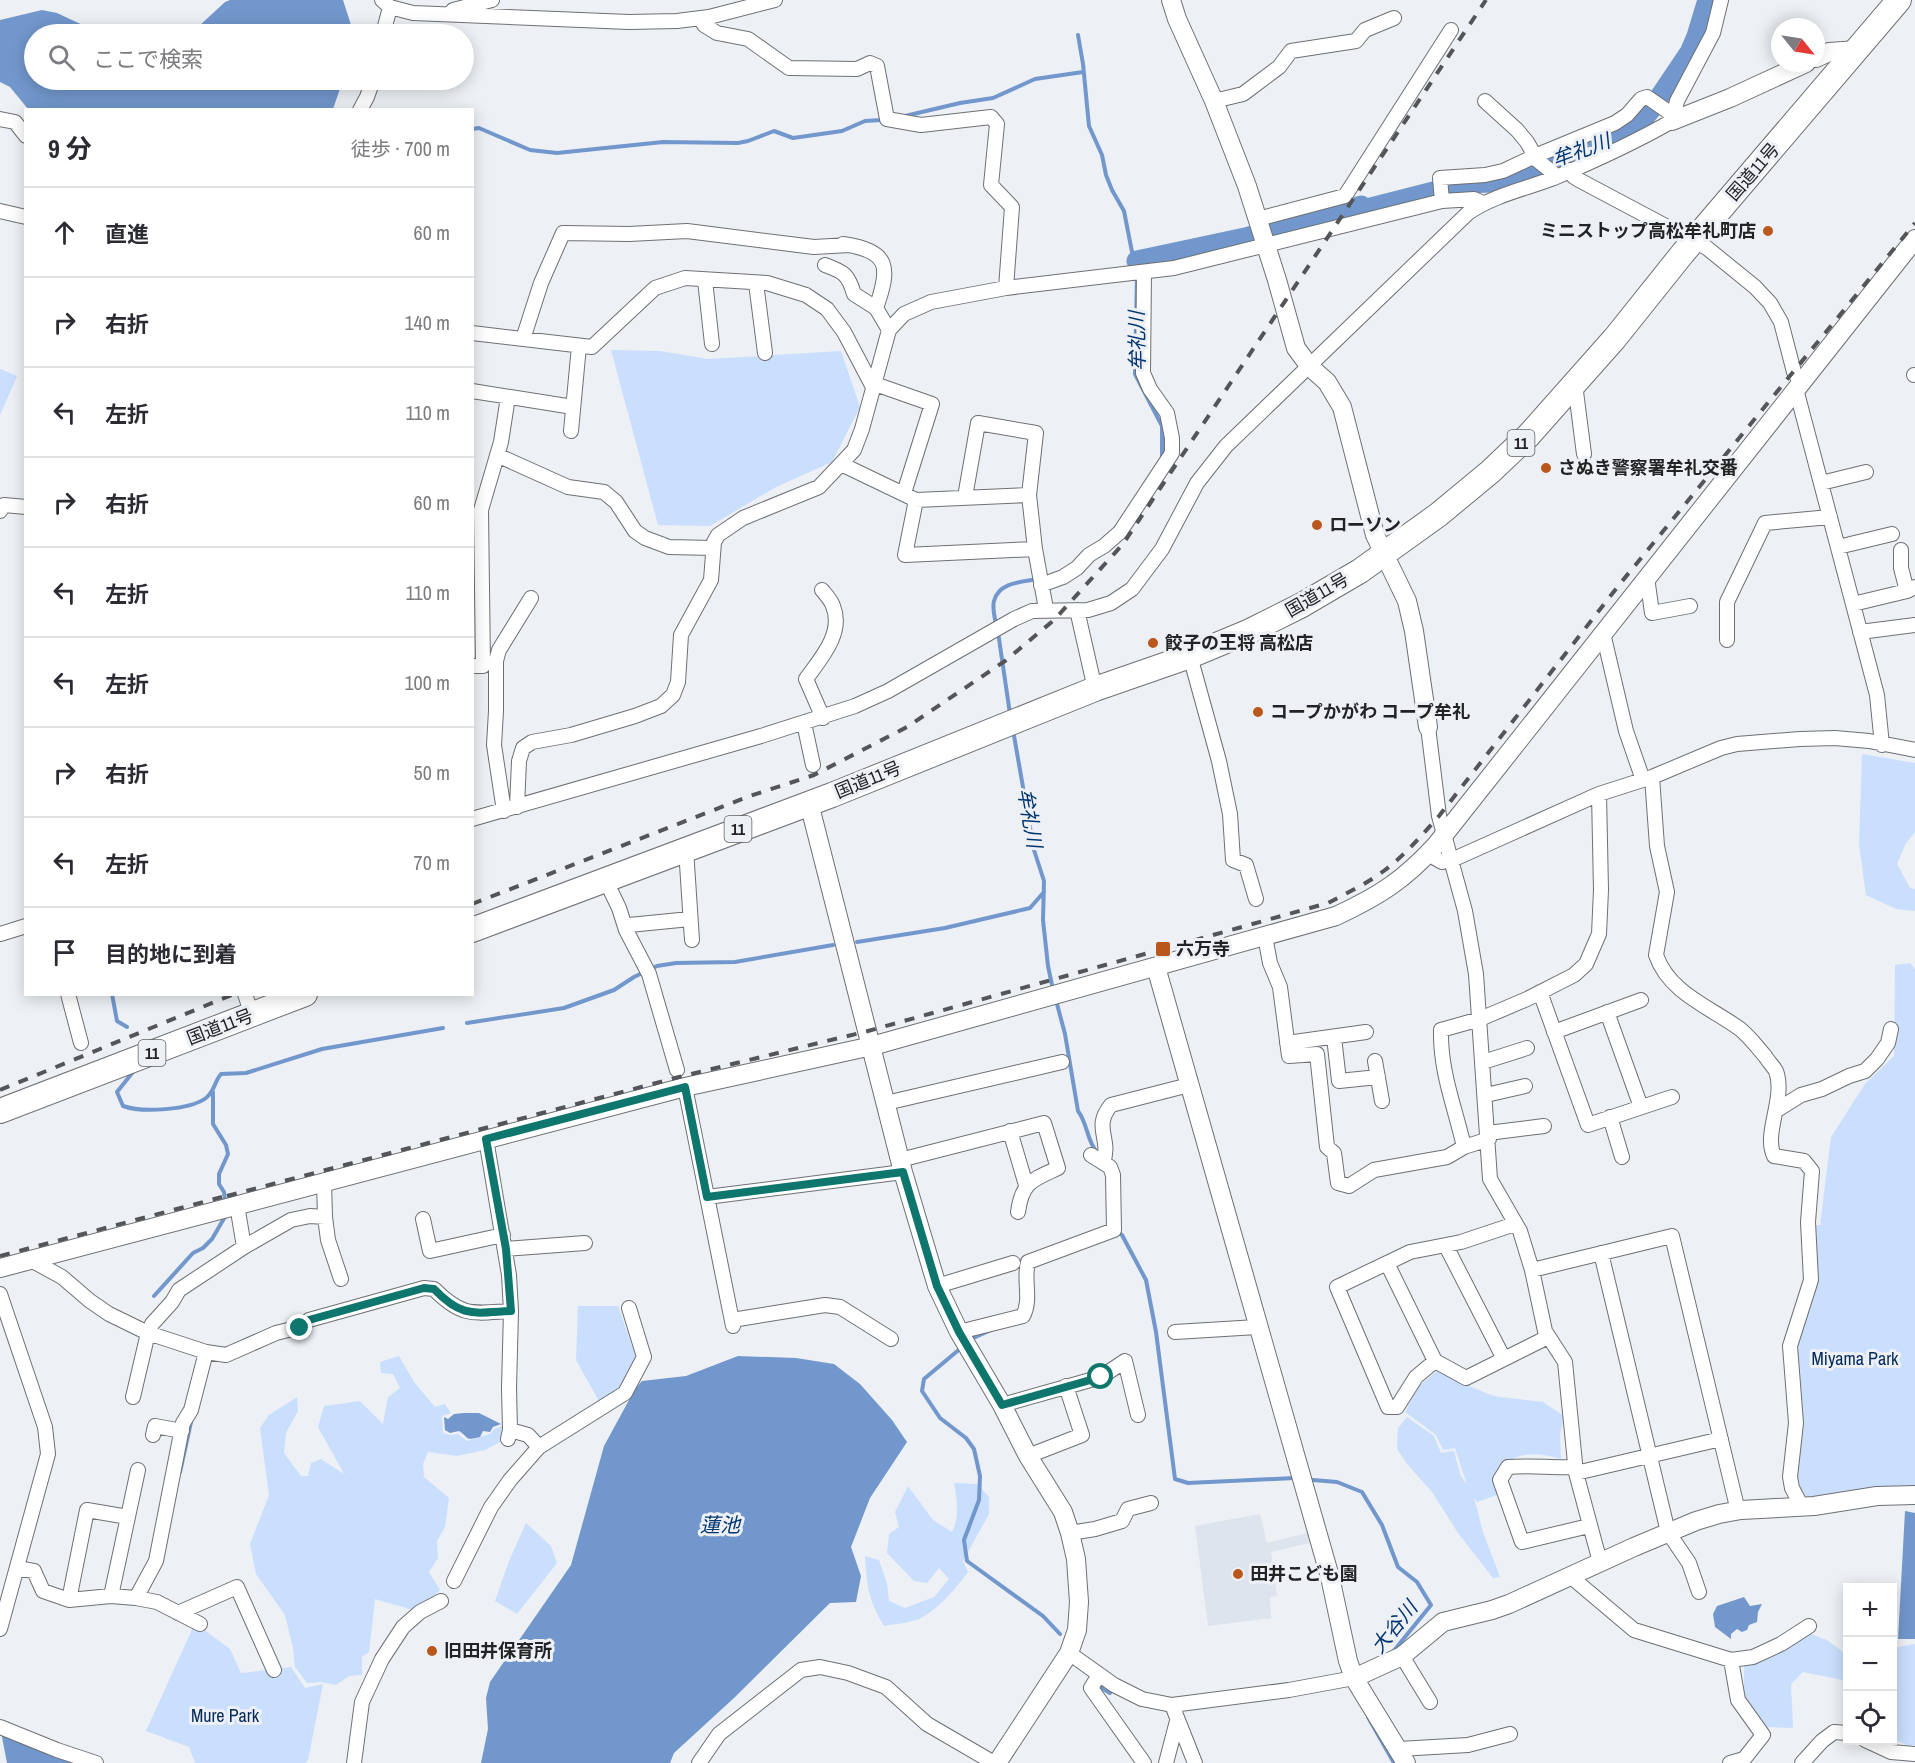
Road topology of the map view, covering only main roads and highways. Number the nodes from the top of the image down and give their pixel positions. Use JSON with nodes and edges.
{"nodes":[{"id":1,"x":1899,"y":0,"type":"edge"},
{"id":2,"x":474,"y":929,"type":"edge"},
{"id":3,"x":295,"y":996,"type":"edge"},
{"id":4,"x":249,"y":1005,"type":"edge"},
{"id":5,"x":0,"y":1111,"type":"edge"}],
"edges":[{"from":1,"to":2,"type":"highway","name":"国道11号","number":"11"},
{"from":3,"to":4,"type":"highway","name":"国道11号","number":"11"},
{"from":4,"to":5,"type":"highway","name":"国道11号","number":"11"}]}
